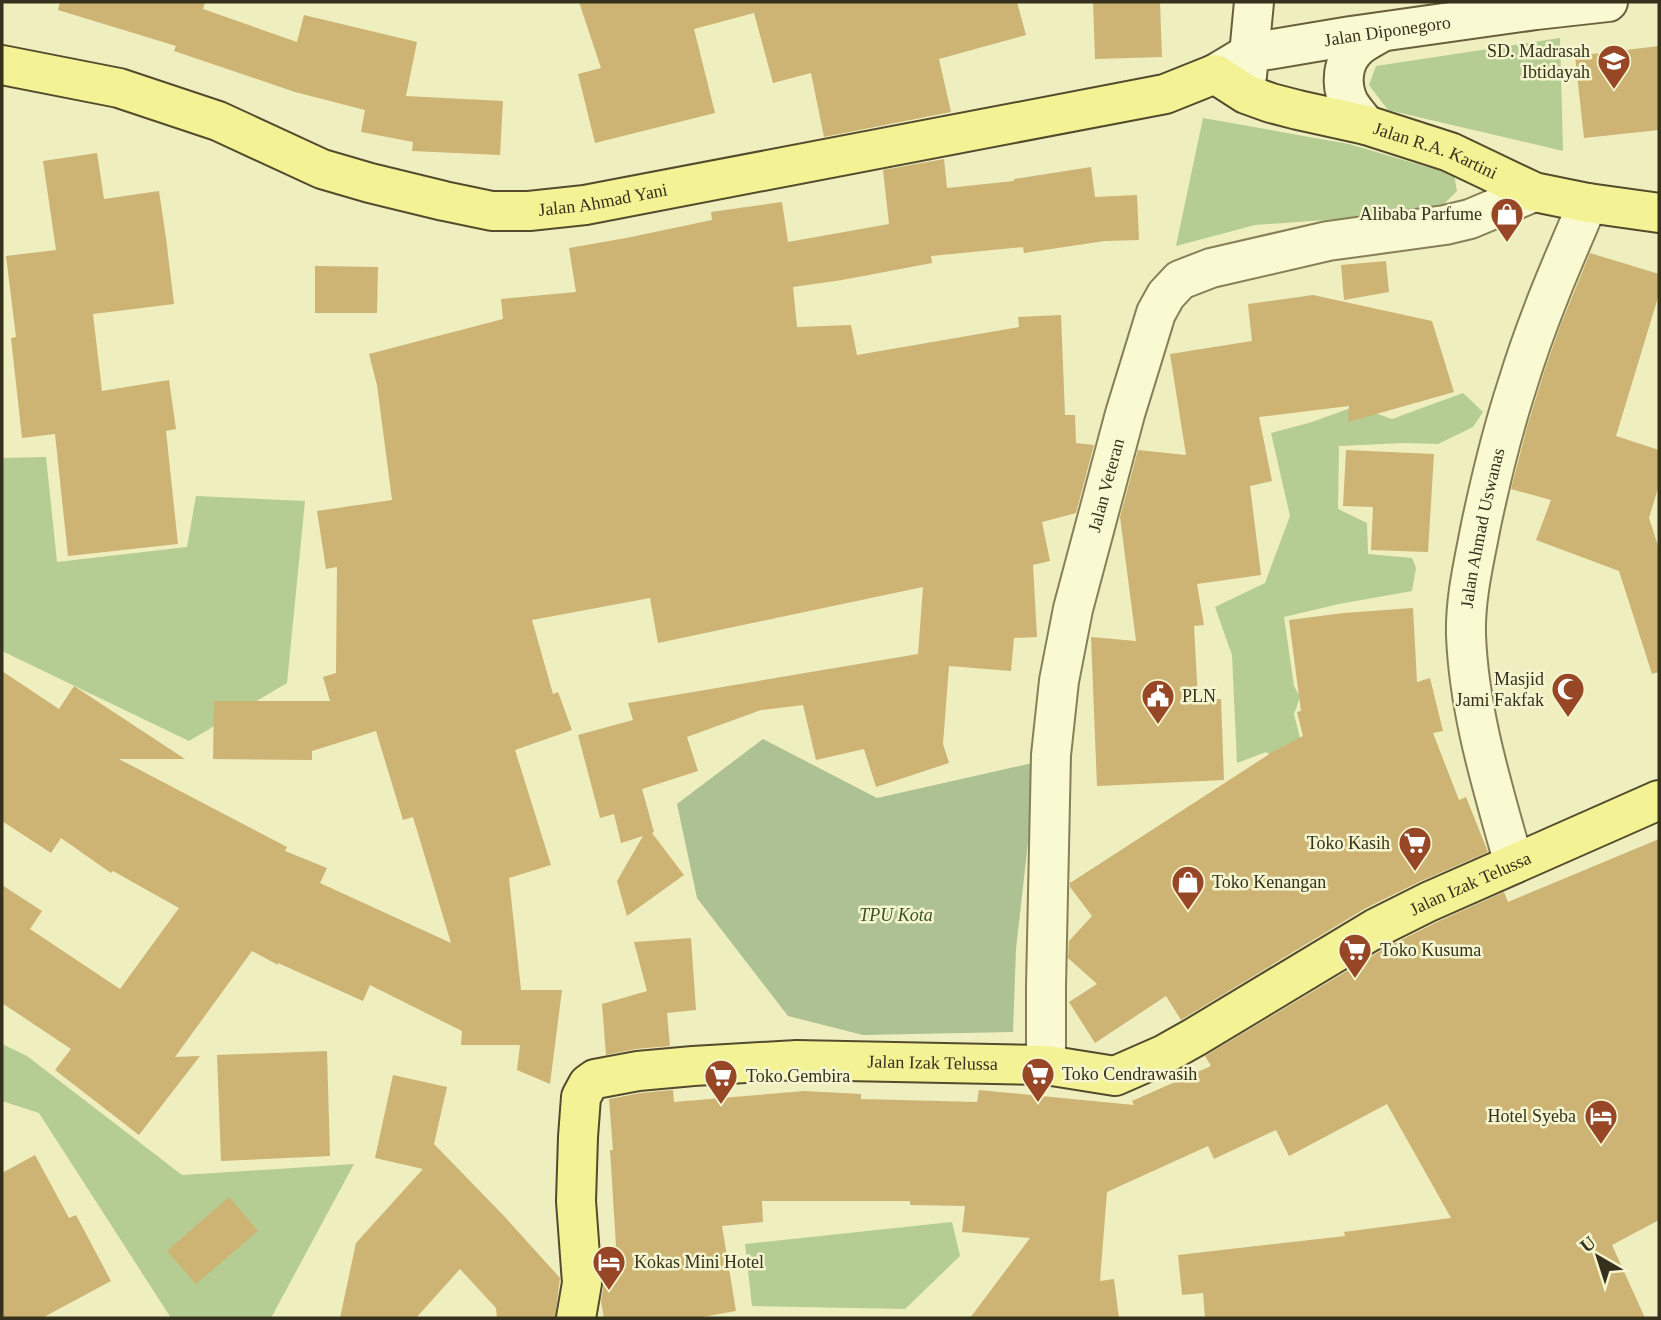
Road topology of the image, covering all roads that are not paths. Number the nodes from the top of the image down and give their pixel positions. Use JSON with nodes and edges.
{"nodes":[{"id":1,"x":1254,"y":2,"type":"edge"},
{"id":2,"x":1608,"y":2,"type":"edge"},
{"id":3,"x":1382,"y":32,"type":"junction"},
{"id":4,"x":1250,"y":53,"type":"junction"},
{"id":5,"x":2,"y":65,"type":"edge"},
{"id":6,"x":1230,"y":84,"type":"junction"},
{"id":7,"x":1366,"y":125,"type":"junction"},
{"id":8,"x":1534,"y":192,"type":"junction"},
{"id":9,"x":1588,"y":203,"type":"junction"},
{"id":10,"x":1659,"y":213,"type":"edge"},
{"id":11,"x":1659,"y":800,"type":"edge"},
{"id":12,"x":1514,"y":864,"type":"junction"},
{"id":13,"x":1046,"y":1065,"type":"junction"},
{"id":14,"x":576,"y":1318,"type":"edge"}],
"edges":[{"from":1,"to":4,"type":"street"},
{"from":2,"to":3,"type":"street","name":"Jalan Diponegoro"},
{"from":3,"to":4,"type":"street","name":"Jalan Diponegoro"},
{"from":3,"to":7,"type":"street"},
{"from":4,"to":6,"type":"street","name":"Jalan Diponegoro"},
{"from":5,"to":6,"type":"main road","name":"Jalan Ahmad Yani"},
{"from":6,"to":7,"type":"main road","name":"Jalan R.A. Kartini"},
{"from":7,"to":8,"type":"main road","name":"Jalan R.A. Kartini"},
{"from":8,"to":9,"type":"main road","name":"Jalan R.A. Kartini"},
{"from":8,"to":13,"type":"street","name":"Jalan Veteran"},
{"from":9,"to":10,"type":"main road","name":"Jalan R.A. Kartini"},
{"from":9,"to":12,"type":"street","name":"Jalan Ahmad Uswanas"},
{"from":11,"to":12,"type":"main road","name":"Jalan Izak Telussa"},
{"from":12,"to":13,"type":"main road","name":"Jalan Izak Telussa"},
{"from":13,"to":14,"type":"main road","name":"Jalan Izak Telussa"}]}
